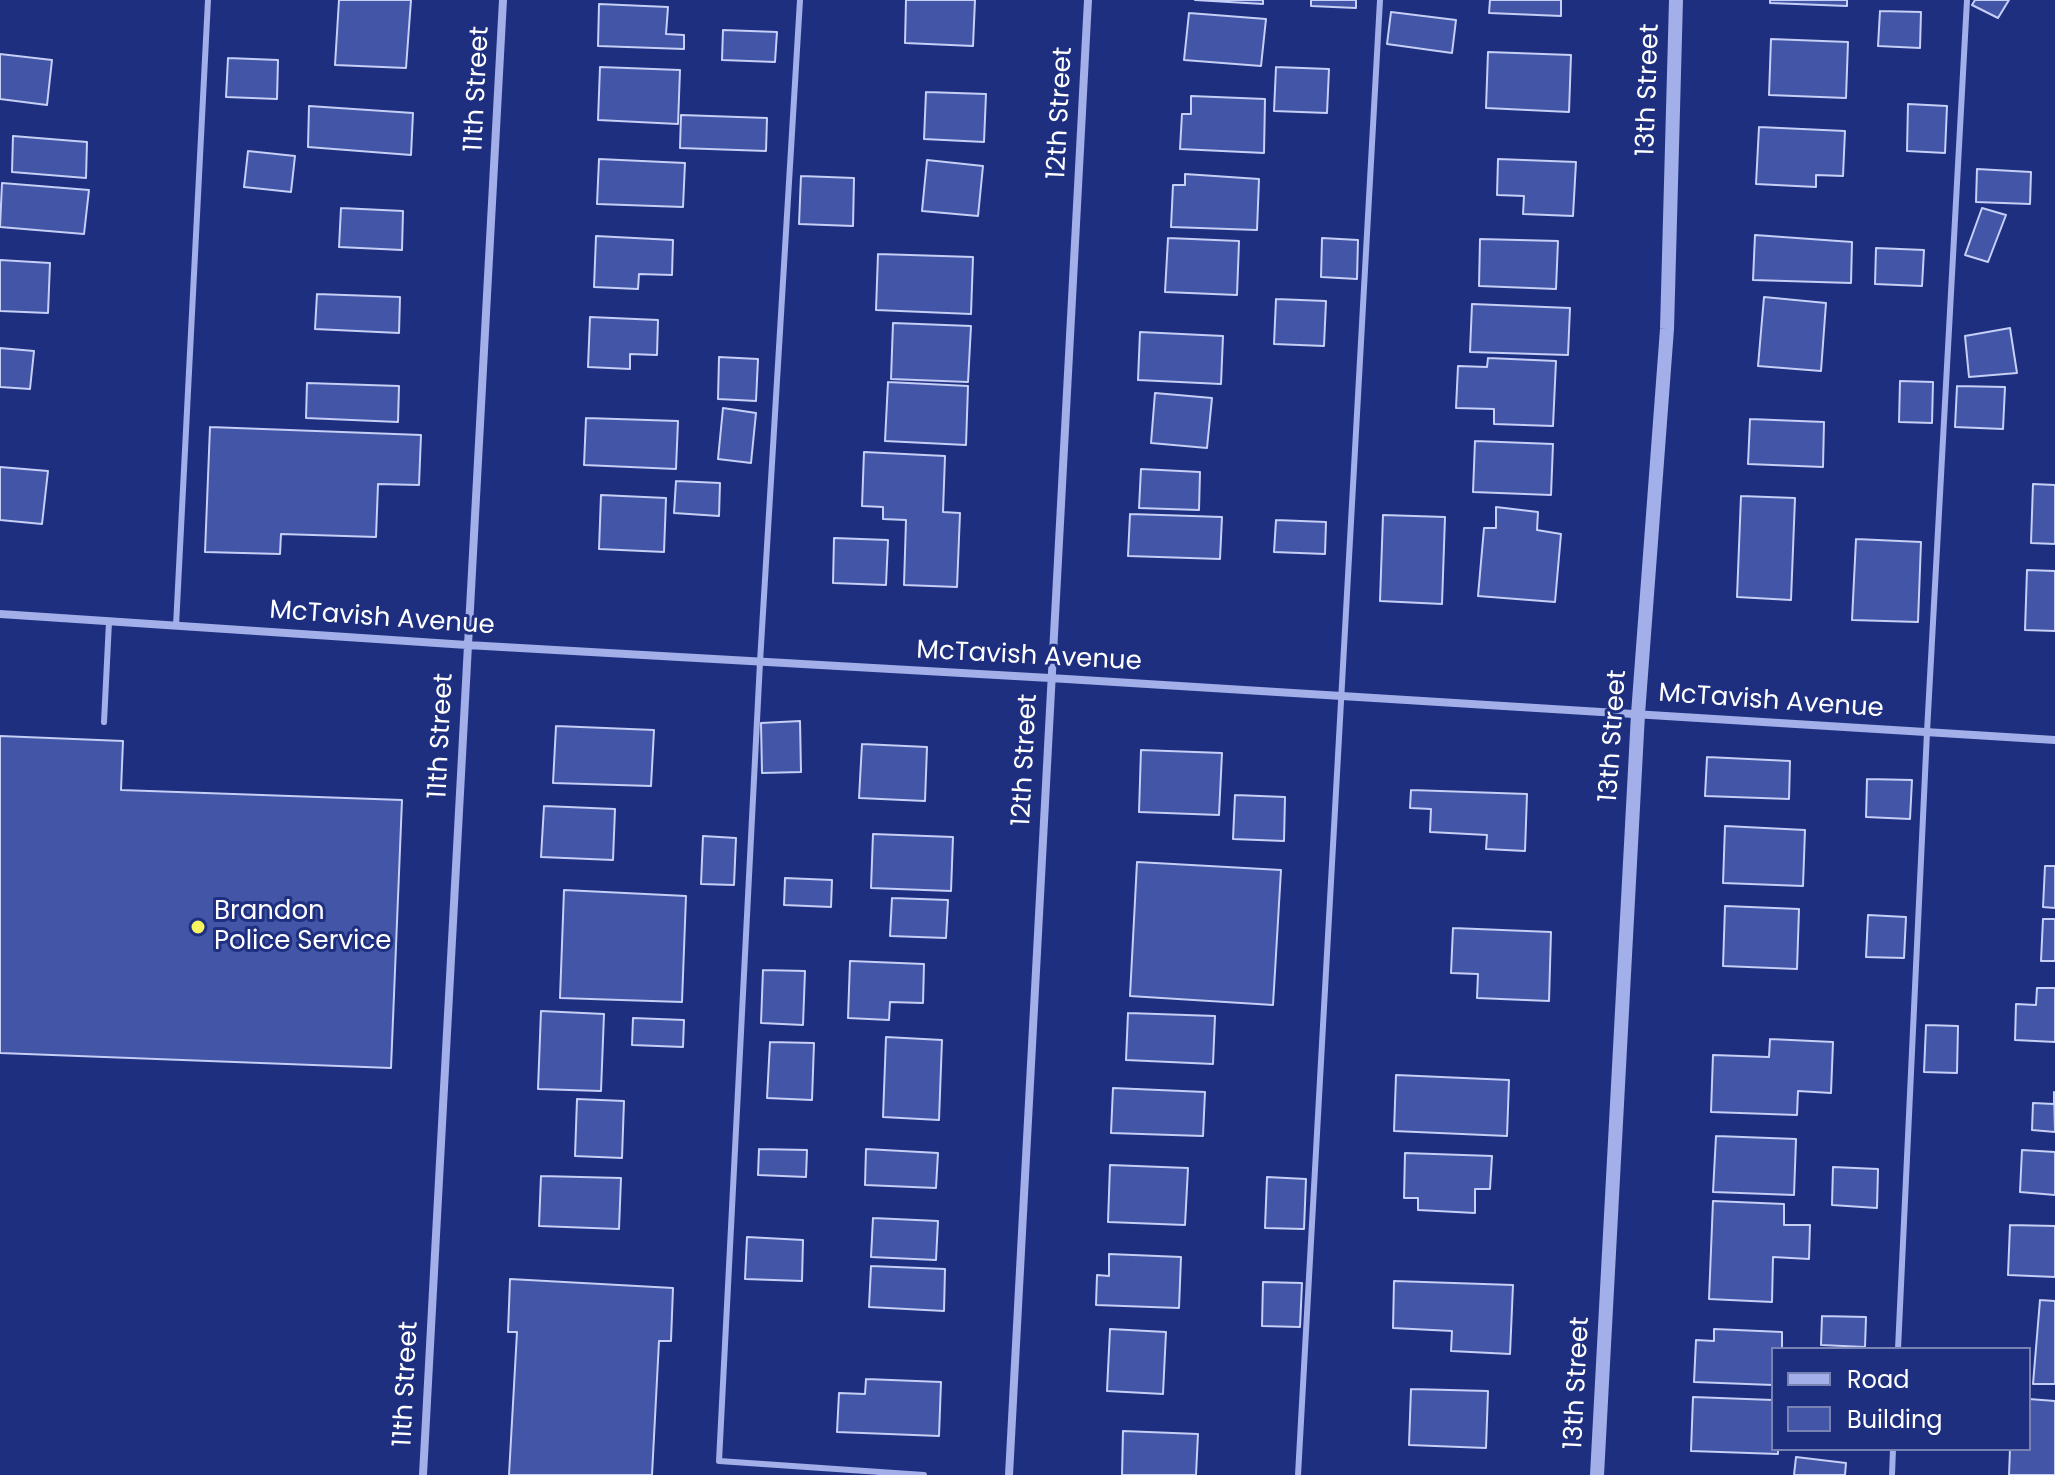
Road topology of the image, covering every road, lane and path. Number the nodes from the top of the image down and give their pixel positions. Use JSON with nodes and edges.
{"nodes":[{"id":1,"x":208,"y":0,"type":"edge"},
{"id":2,"x":503,"y":0,"type":"edge"},
{"id":3,"x":800,"y":0,"type":"edge"},
{"id":4,"x":1088,"y":0,"type":"edge"},
{"id":5,"x":1380,"y":0,"type":"edge"},
{"id":6,"x":1676,"y":0,"type":"edge"},
{"id":7,"x":1967,"y":0,"type":"edge"},
{"id":8,"x":0,"y":614,"type":"edge"},
{"id":9,"x":109,"y":622,"type":"junction"},
{"id":10,"x":176,"y":626,"type":"junction"},
{"id":11,"x":467,"y":645,"type":"junction"},
{"id":12,"x":760,"y":662,"type":"junction"},
{"id":13,"x":1050,"y":678,"type":"junction"},
{"id":14,"x":1342,"y":696,"type":"junction"},
{"id":15,"x":1638,"y":714,"type":"junction"},
{"id":16,"x":104,"y":722,"type":"dead end"},
{"id":17,"x":1927,"y":732,"type":"junction"},
{"id":18,"x":2055,"y":740,"type":"edge"},
{"id":19,"x":1898,"y":1347,"type":"edge"},
{"id":20,"x":1893,"y":1451,"type":"edge"},
{"id":21,"x":423,"y":1475,"type":"edge"},
{"id":22,"x":924,"y":1475,"type":"edge"},
{"id":23,"x":1009,"y":1475,"type":"edge"},
{"id":24,"x":1298,"y":1475,"type":"edge"},
{"id":25,"x":1597,"y":1475,"type":"edge"},
{"id":26,"x":1892,"y":1475,"type":"edge"}],
"edges":[{"from":1,"to":10,"type":"lane"},
{"from":2,"to":11,"type":"street","name":"11th Street"},
{"from":3,"to":12,"type":"lane"},
{"from":4,"to":13,"type":"street","name":"12th Street"},
{"from":5,"to":14,"type":"lane"},
{"from":6,"to":15,"type":"street","name":"13th Street"},
{"from":7,"to":17,"type":"lane"},
{"from":8,"to":9,"type":"street","name":"McTavish Avenue"},
{"from":9,"to":10,"type":"street","name":"McTavish Avenue"},
{"from":9,"to":16,"type":"lane"},
{"from":10,"to":11,"type":"street","name":"McTavish Avenue"},
{"from":11,"to":12,"type":"street","name":"McTavish Avenue"},
{"from":11,"to":21,"type":"street","name":"11th Street"},
{"from":12,"to":13,"type":"street","name":"McTavish Avenue"},
{"from":12,"to":22,"type":"lane"},
{"from":13,"to":14,"type":"street","name":"McTavish Avenue"},
{"from":13,"to":23,"type":"street","name":"12th Street"},
{"from":14,"to":15,"type":"street","name":"McTavish Avenue"},
{"from":14,"to":24,"type":"lane"},
{"from":15,"to":17,"type":"street","name":"McTavish Avenue"},
{"from":15,"to":25,"type":"street","name":"13th Street"},
{"from":17,"to":18,"type":"street","name":"McTavish Avenue"},
{"from":17,"to":19,"type":"lane"},
{"from":20,"to":26,"type":"lane"}]}
